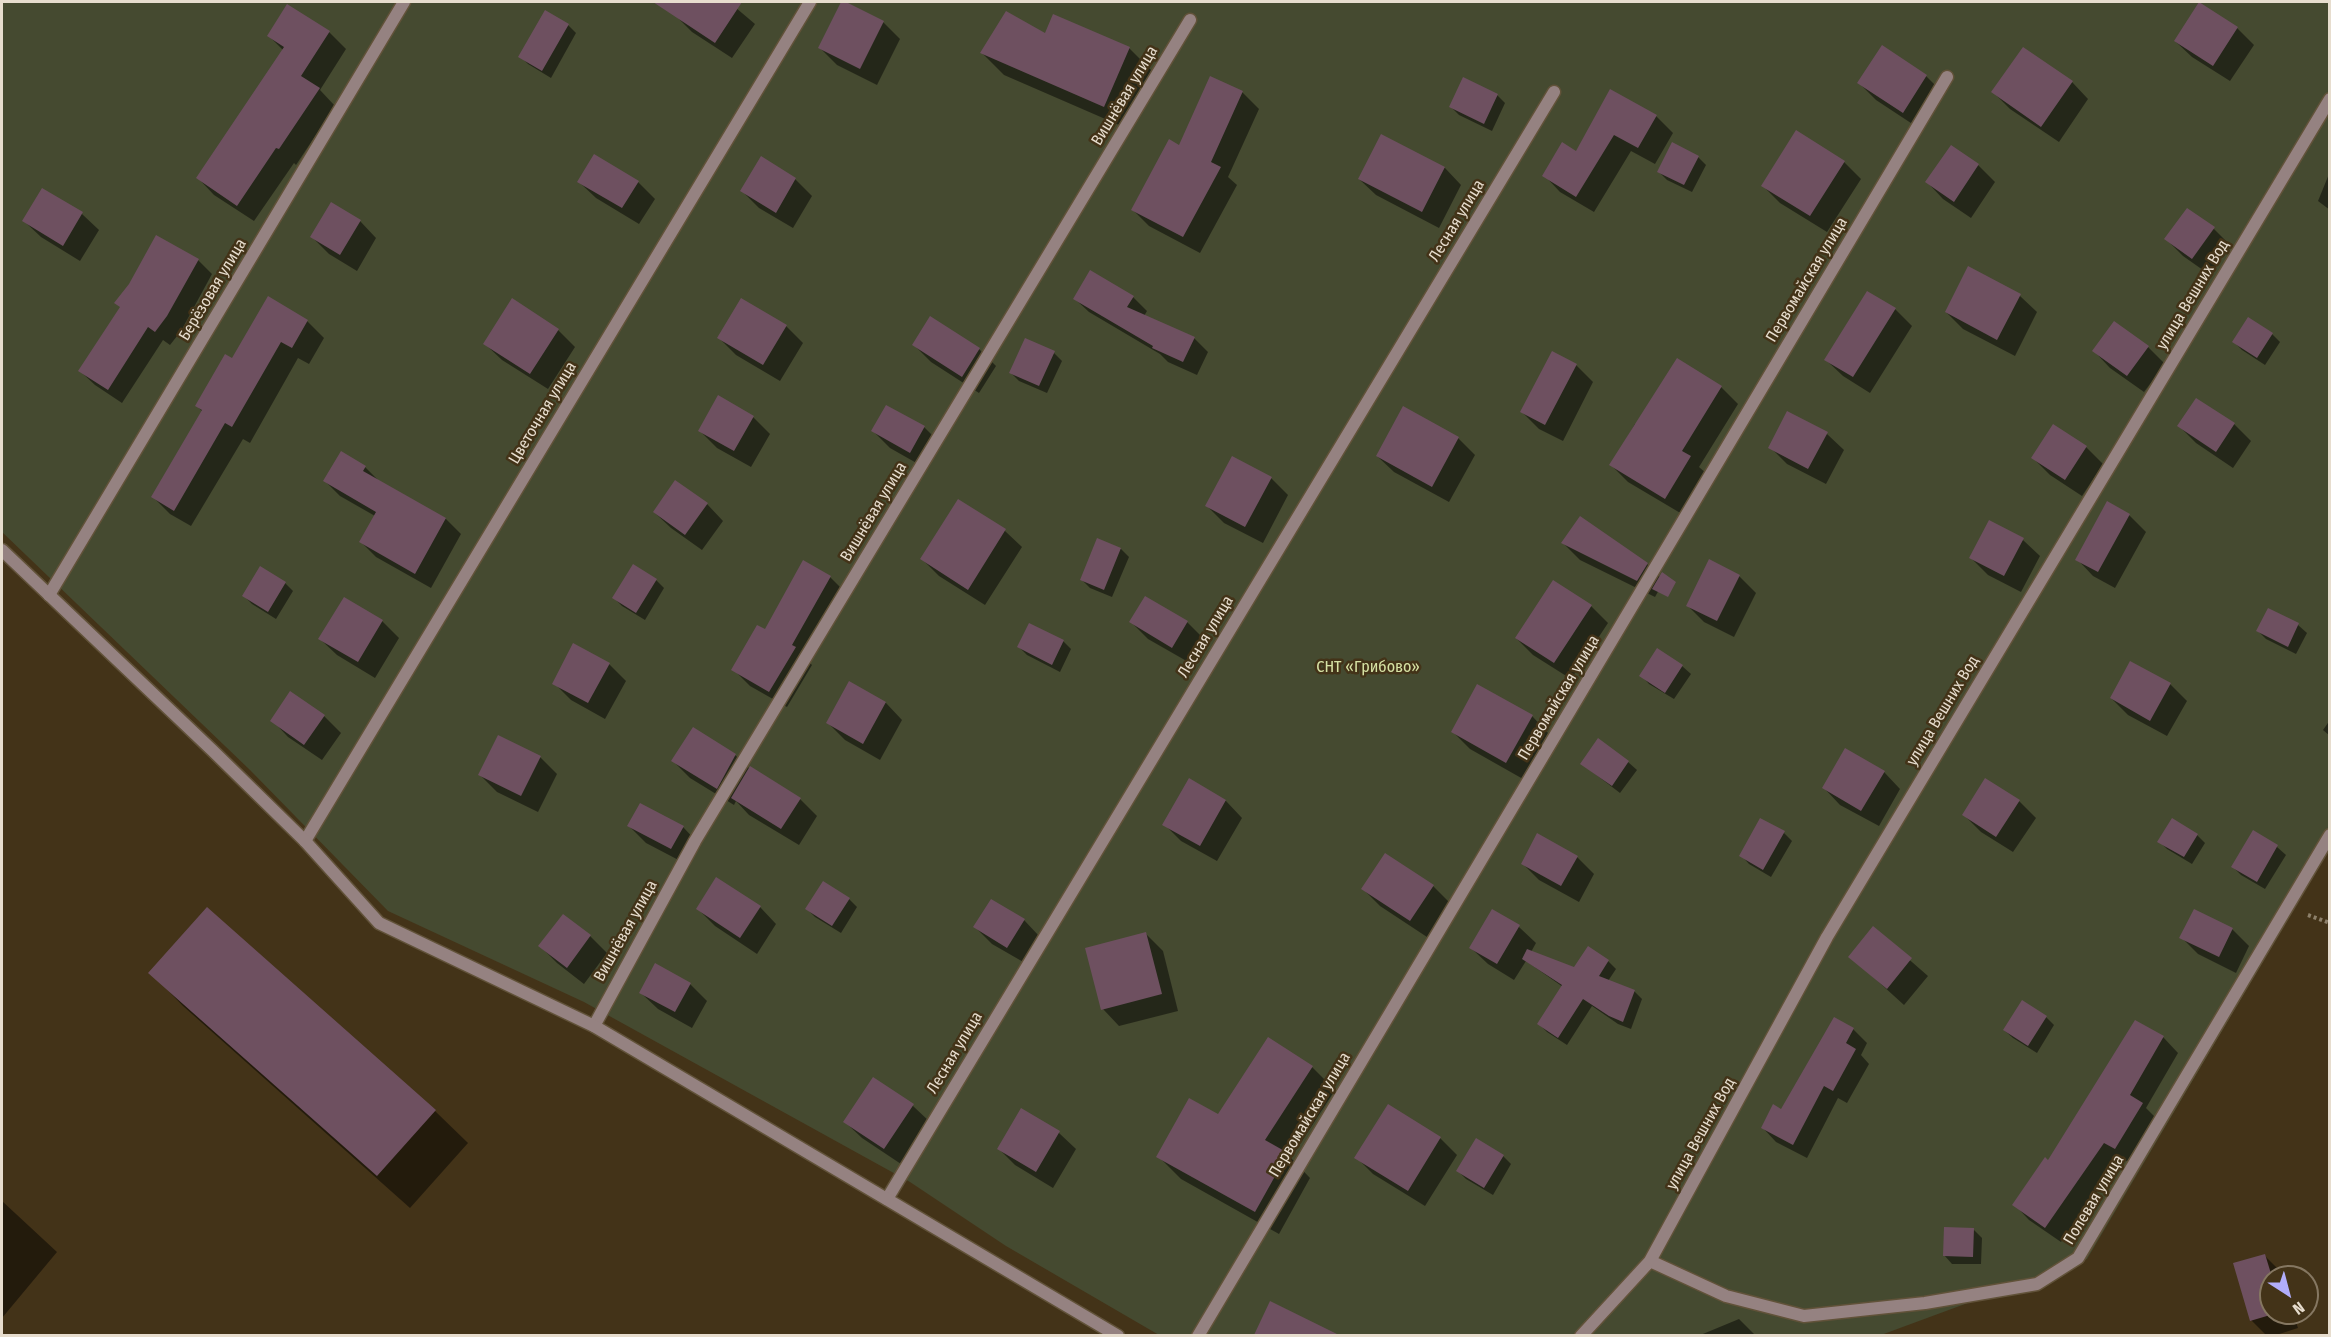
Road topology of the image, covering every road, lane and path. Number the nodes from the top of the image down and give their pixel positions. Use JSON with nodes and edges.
{"nodes":[{"id":1,"x":404,"y":2,"type":"edge"},
{"id":2,"x":810,"y":2,"type":"edge"},
{"id":3,"x":1190,"y":20,"type":"dead end"},
{"id":4,"x":1947,"y":77,"type":"dead end"},
{"id":5,"x":1554,"y":92,"type":"dead end"},
{"id":6,"x":2330,"y":99,"type":"edge"},
{"id":7,"x":2,"y":550,"type":"edge"},
{"id":8,"x":49,"y":595,"type":"junction"},
{"id":9,"x":2330,"y":836,"type":"edge"},
{"id":10,"x":305,"y":842,"type":"junction"},
{"id":11,"x":594,"y":1026,"type":"junction"},
{"id":12,"x":887,"y":1199,"type":"junction"},
{"id":13,"x":1650,"y":1261,"type":"junction"},
{"id":14,"x":1118,"y":1335,"type":"edge"},
{"id":15,"x":1198,"y":1335,"type":"edge"},
{"id":16,"x":1581,"y":1335,"type":"edge"}],
"edges":[{"from":1,"to":8,"type":"street","name":"Берёзовая улица"},
{"from":2,"to":10,"type":"street","name":"Цветочная улица"},
{"from":3,"to":11,"type":"street","name":"Вишнёвая улица"},
{"from":4,"to":15,"type":"street","name":"Первомайская улица"},
{"from":5,"to":12,"type":"street","name":"Лесная улица"},
{"from":6,"to":13,"type":"street","name":"улица Вешних Вод"},
{"from":7,"to":8,"type":"street"},
{"from":8,"to":10,"type":"street"},
{"from":9,"to":13,"type":"street","name":"Полевая улица"},
{"from":10,"to":11,"type":"street"},
{"from":11,"to":12,"type":"street"},
{"from":12,"to":14,"type":"street"},
{"from":13,"to":16,"type":"street","name":"улица Вешних Вод"}]}
